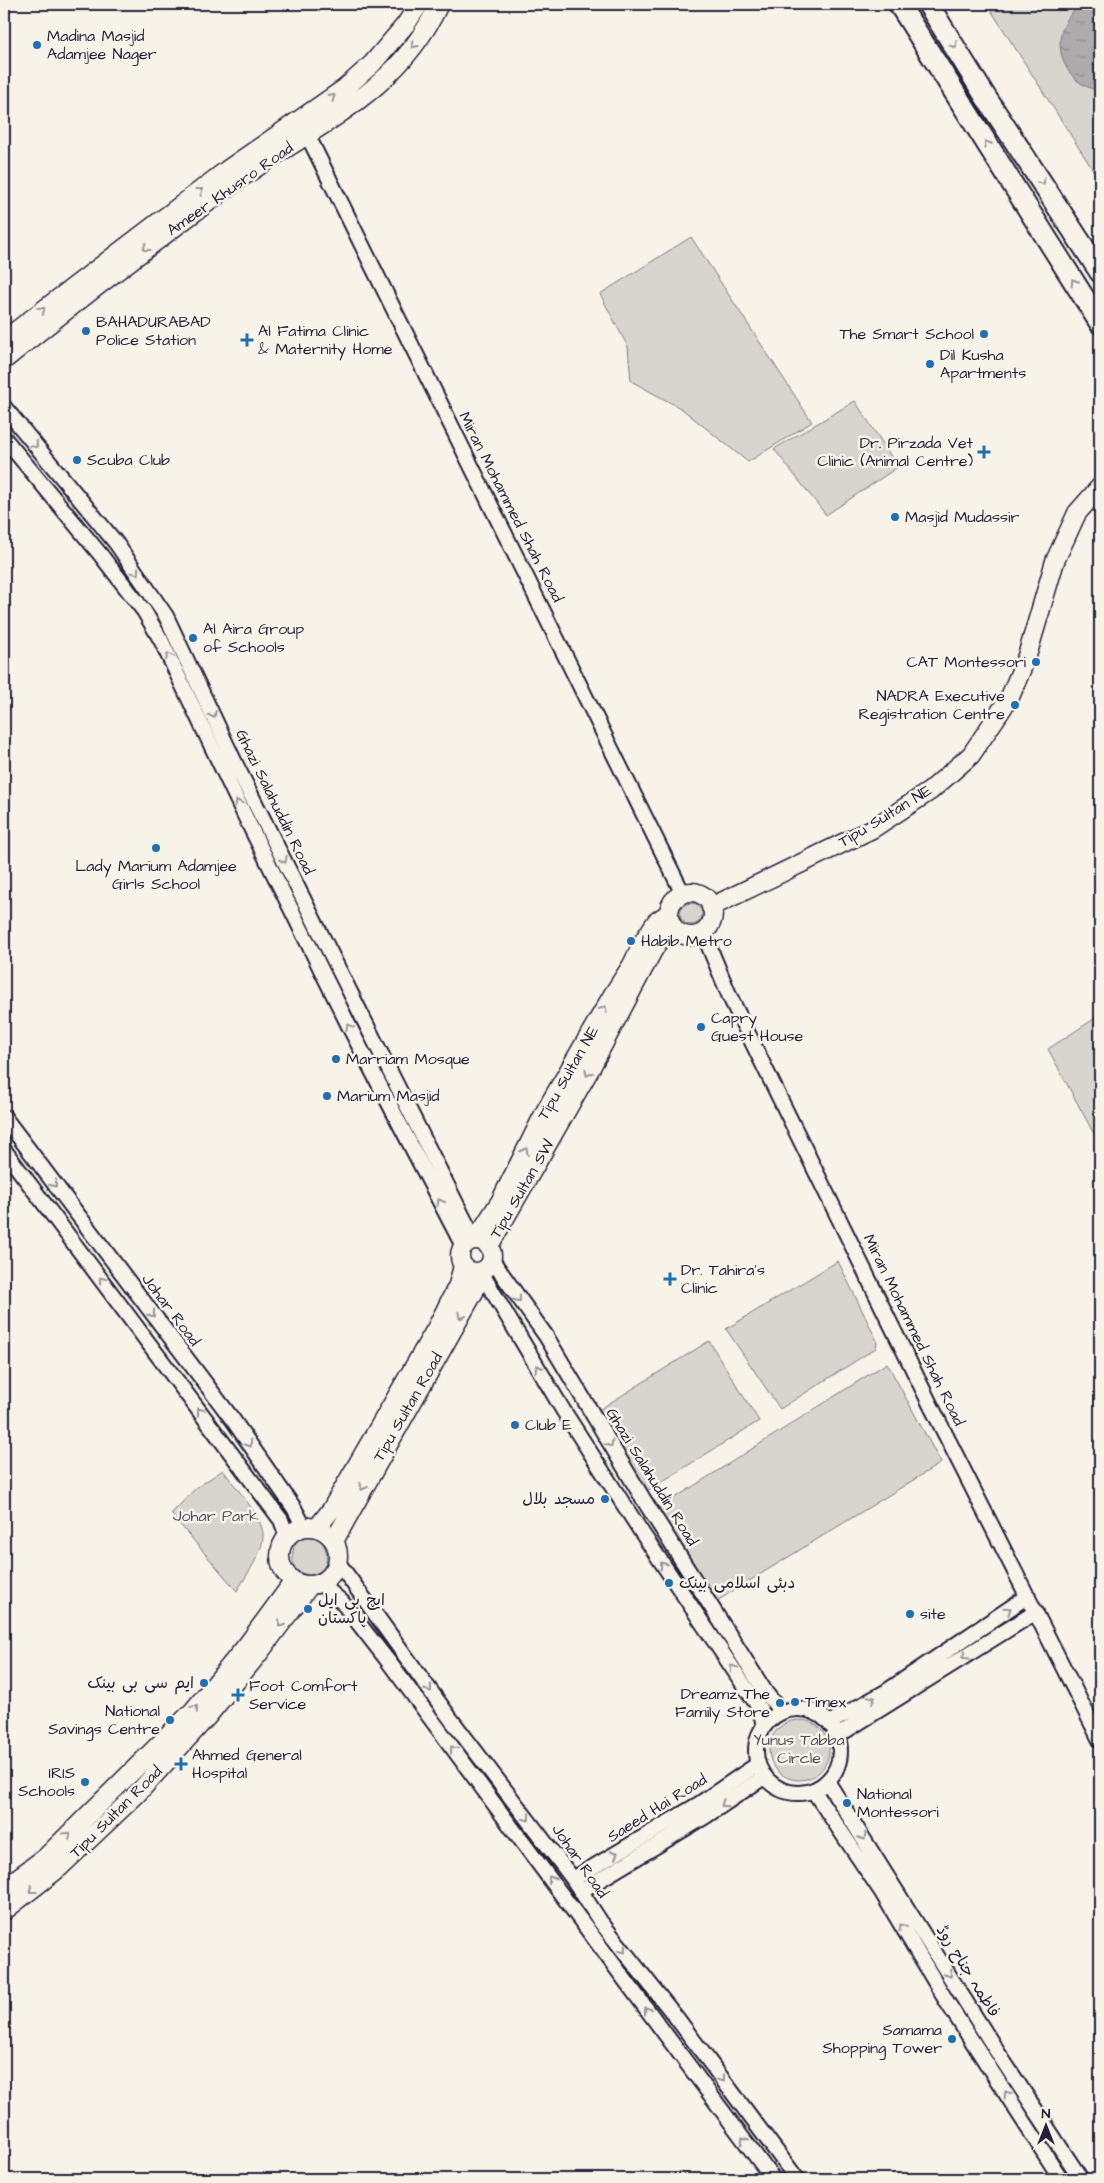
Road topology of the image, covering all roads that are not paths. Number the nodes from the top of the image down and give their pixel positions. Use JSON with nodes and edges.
{"nodes":[{"id":1,"x":419,"y":4,"type":"edge"},
{"id":2,"x":439,"y":4,"type":"edge"},
{"id":3,"x":899,"y":4,"type":"edge"},
{"id":4,"x":928,"y":4,"type":"edge"},
{"id":5,"x":302,"y":134,"type":"junction"},
{"id":6,"x":1100,"y":272,"type":"edge"},
{"id":7,"x":1100,"y":323,"type":"edge"},
{"id":8,"x":4,"y":340,"type":"edge"},
{"id":9,"x":4,"y":360,"type":"edge"},
{"id":10,"x":4,"y":407,"type":"edge"},
{"id":11,"x":4,"y":438,"type":"edge"},
{"id":12,"x":1100,"y":487,"type":"edge"},
{"id":13,"x":101,"y":526,"type":"junction"},
{"id":14,"x":87,"y":539,"type":"junction"},
{"id":15,"x":683,"y":894,"type":"junction"},
{"id":16,"x":711,"y":907,"type":"junction"},
{"id":17,"x":669,"y":912,"type":"junction"},
{"id":18,"x":677,"y":932,"type":"junction"},
{"id":19,"x":704,"y":932,"type":"junction"},
{"id":20,"x":4,"y":1117,"type":"edge"},
{"id":21,"x":4,"y":1150,"type":"edge"},
{"id":22,"x":38,"y":1164,"type":"junction"},
{"id":23,"x":23,"y":1177,"type":"junction"},
{"id":24,"x":479,"y":1250,"type":"junction"},
{"id":25,"x":311,"y":1528,"type":"junction"},
{"id":26,"x":287,"y":1536,"type":"junction"},
{"id":27,"x":334,"y":1541,"type":"junction"},
{"id":28,"x":337,"y":1561,"type":"junction"},
{"id":29,"x":308,"y":1583,"type":"junction"},
{"id":30,"x":1028,"y":1596,"type":"junction"},
{"id":31,"x":1036,"y":1612,"type":"junction"},
{"id":32,"x":400,"y":1650,"type":"junction"},
{"id":33,"x":388,"y":1661,"type":"junction"},
{"id":34,"x":781,"y":1712,"type":"junction"},
{"id":35,"x":450,"y":1718,"type":"junction"},
{"id":36,"x":829,"y":1722,"type":"junction"},
{"id":37,"x":764,"y":1726,"type":"junction"},
{"id":38,"x":437,"y":1728,"type":"junction"},
{"id":39,"x":837,"y":1736,"type":"junction"},
{"id":40,"x":1100,"y":1740,"type":"edge"},
{"id":41,"x":758,"y":1764,"type":"junction"},
{"id":42,"x":764,"y":1777,"type":"junction"},
{"id":43,"x":827,"y":1781,"type":"junction"},
{"id":44,"x":813,"y":1790,"type":"junction"},
{"id":45,"x":53,"y":1863,"type":"junction"},
{"id":46,"x":577,"y":1885,"type":"junction"},
{"id":47,"x":4,"y":1888,"type":"edge"},
{"id":48,"x":4,"y":1911,"type":"edge"},
{"id":49,"x":594,"y":1925,"type":"junction"},
{"id":50,"x":773,"y":2179,"type":"edge"},
{"id":51,"x":797,"y":2179,"type":"edge"},
{"id":52,"x":1061,"y":2179,"type":"edge"},
{"id":53,"x":1081,"y":2179,"type":"edge"}],
"edges":[{"from":5,"to":1,"type":"main road","name":"Ameer Khusro Road","one_way":true},
{"from":2,"to":5,"type":"main road","name":"Ameer Khusro Road","one_way":true},
{"from":7,"to":3,"type":"highway","one_way":true},
{"from":4,"to":6,"type":"highway","one_way":true},
{"from":8,"to":5,"type":"main road","name":"Ameer Khusro Road","one_way":true},
{"from":5,"to":9,"type":"main road","name":"Ameer Khusro Road","one_way":true},
{"from":5,"to":15,"type":"street","name":"Miran Mohammed Shah Road"},
{"from":10,"to":13,"type":"street","name":"Ghazi Salahuddin Road","one_way":true},
{"from":11,"to":14,"type":"street","name":"Ghazi Salahuddin Road"},
{"from":12,"to":16,"type":"main road","name":"Tipu Sultan NE"},
{"from":13,"to":14,"type":"street"},
{"from":13,"to":24,"type":"street","name":"Ghazi Salahuddin Road","one_way":true},
{"from":24,"to":14,"type":"street","name":"Ghazi Salahuddin Road","one_way":true},
{"from":15,"to":16,"type":"main road"},
{"from":15,"to":17,"type":"main road","name":"Tipu Sultan NE"},
{"from":16,"to":19,"type":"main road"},
{"from":17,"to":18,"type":"main road"},
{"from":24,"to":17,"type":"main road","name":"Tipu Sultan NE","one_way":true},
{"from":18,"to":19,"type":"main road"},
{"from":18,"to":24,"type":"main road","name":"Tipu Sultan SW","one_way":true},
{"from":19,"to":30,"type":"street","name":"Miran Mohammed Shah Road"},
{"from":20,"to":22,"type":"street","name":"Johar Road"},
{"from":21,"to":23,"type":"street"},
{"from":22,"to":23,"type":"street"},
{"from":22,"to":25,"type":"street","name":"Johar Road","one_way":true},
{"from":26,"to":23,"type":"street","one_way":true},
{"from":24,"to":25,"type":"main road","name":"Tipu Sultan Road"},
{"from":24,"to":27,"type":"main road","name":"Tipu Sultan Road","one_way":true},
{"from":24,"to":34,"type":"street","name":"Ghazi Salahuddin Road","one_way":true},
{"from":37,"to":24,"type":"street","name":"Ghazi Salahuddin Road","one_way":true},
{"from":25,"to":26,"type":"main road"},
{"from":25,"to":27,"type":"main road"},
{"from":26,"to":29,"type":"main road"},
{"from":27,"to":28,"type":"main road"},
{"from":28,"to":29,"type":"main road"},
{"from":28,"to":32,"type":"street","name":"Johar Road"},
{"from":29,"to":33,"type":"street","name":"Johar Road"},
{"from":29,"to":45,"type":"main road","name":"Tipu Sultan Road"},
{"from":30,"to":31,"type":"street","name":"Miran Mohammed Shah Road"},
{"from":36,"to":30,"type":"street","one_way":true},
{"from":31,"to":39,"type":"street","one_way":true},
{"from":31,"to":40,"type":"street","name":"Miran Mohammed Shah Road"},
{"from":32,"to":33,"type":"street"},
{"from":32,"to":35,"type":"street","name":"Johar Road","one_way":true},
{"from":33,"to":38,"type":"street","name":"Johar Road"},
{"from":34,"to":36,"type":"street"},
{"from":34,"to":37,"type":"street"},
{"from":35,"to":38,"type":"street"},
{"from":35,"to":46,"type":"street","name":"Johar Road","one_way":true},
{"from":36,"to":39,"type":"street"},
{"from":37,"to":41,"type":"street"},
{"from":49,"to":38,"type":"street","name":"Johar Road","one_way":true},
{"from":39,"to":43,"type":"street"},
{"from":41,"to":42,"type":"street"},
{"from":46,"to":41,"type":"street","name":"Saeed Hai Road","one_way":true},
{"from":42,"to":44,"type":"street"},
{"from":42,"to":46,"type":"street","name":"Saeed Hai Road","one_way":true},
{"from":43,"to":44,"type":"street"},
{"from":43,"to":53,"type":"street","name":"فاطمہ جناح روڈ","one_way":true},
{"from":52,"to":44,"type":"street","name":"فاطمہ جناح روڈ","one_way":true},
{"from":45,"to":47,"type":"main road","name":"Tipu Sultan Road"},
{"from":45,"to":48,"type":"main road","name":"Tipu Sultan Road","one_way":true},
{"from":46,"to":49,"type":"street","name":"Johar Road"},
{"from":50,"to":49,"type":"street","name":"Johar Road","one_way":true},
{"from":49,"to":51,"type":"street","name":"Johar Road","one_way":true}]}
